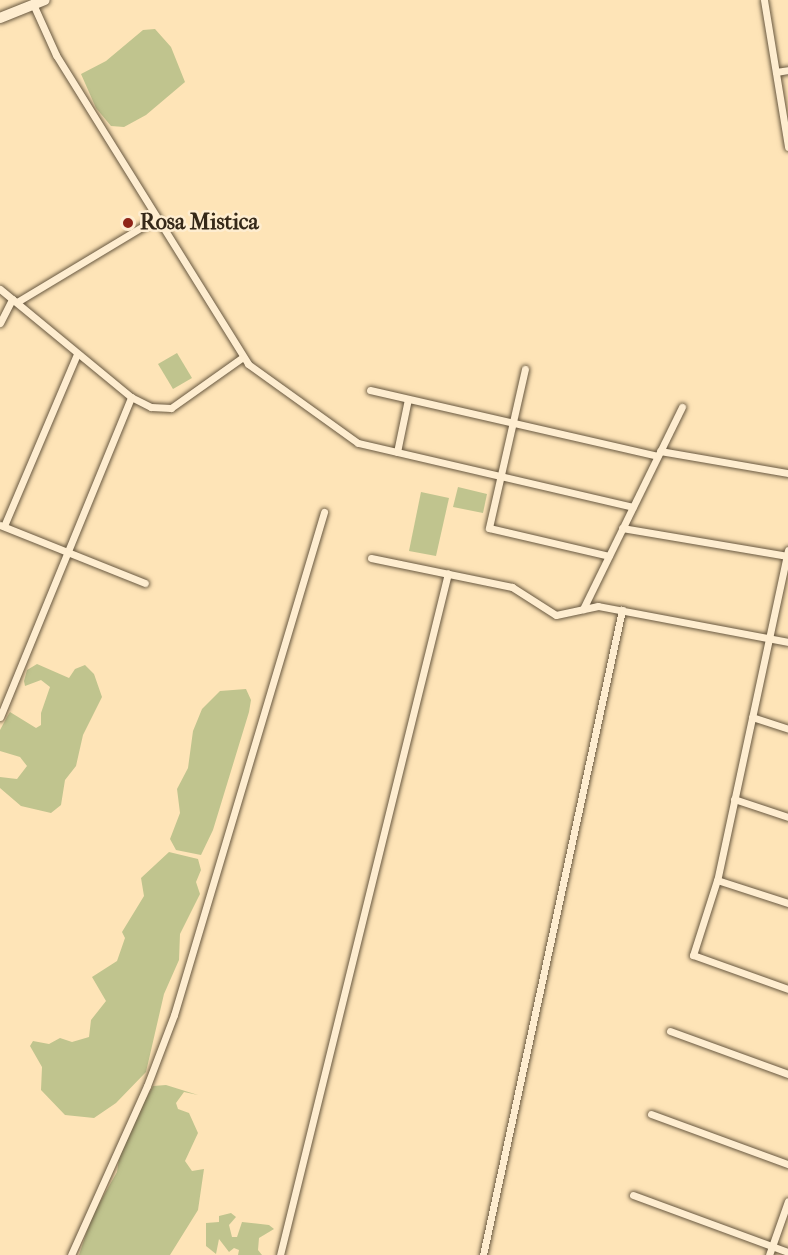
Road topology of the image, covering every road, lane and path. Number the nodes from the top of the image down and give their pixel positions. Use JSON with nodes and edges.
{"nodes":[{"id":1,"x":45,"y":0,"type":"edge"},
{"id":2,"x":764,"y":0,"type":"edge"},
{"id":3,"x":26,"y":4,"type":"edge"},
{"id":4,"x":0,"y":18,"type":"edge"},
{"id":5,"x":788,"y":70,"type":"edge"},
{"id":6,"x":776,"y":72,"type":"junction"},
{"id":7,"x":788,"y":147,"type":"edge"},
{"id":8,"x":157,"y":218,"type":"junction"},
{"id":9,"x":0,"y":290,"type":"edge"},
{"id":10,"x":14,"y":300,"type":"junction"},
{"id":11,"x":0,"y":323,"type":"edge"},
{"id":12,"x":77,"y":354,"type":"junction"},
{"id":13,"x":243,"y":357,"type":"junction"},
{"id":14,"x":525,"y":369,"type":"dead end"},
{"id":15,"x":370,"y":390,"type":"dead end"},
{"id":16,"x":131,"y":397,"type":"junction"},
{"id":17,"x":408,"y":399,"type":"junction"},
{"id":18,"x":682,"y":406,"type":"dead end"},
{"id":19,"x":513,"y":423,"type":"junction"},
{"id":20,"x":397,"y":452,"type":"junction"},
{"id":21,"x":659,"y":453,"type":"junction"},
{"id":22,"x":788,"y":473,"type":"edge"},
{"id":23,"x":501,"y":476,"type":"junction"},
{"id":24,"x":633,"y":507,"type":"junction"},
{"id":25,"x":324,"y":512,"type":"dead end"},
{"id":26,"x":2,"y":526,"type":"edge"},
{"id":27,"x":622,"y":528,"type":"junction"},
{"id":28,"x":67,"y":553,"type":"junction"},
{"id":29,"x":788,"y":554,"type":"edge"},
{"id":30,"x":609,"y":556,"type":"junction"},
{"id":31,"x":371,"y":558,"type":"dead end"},
{"id":32,"x":448,"y":573,"type":"junction"},
{"id":33,"x":145,"y":583,"type":"dead end"},
{"id":34,"x":622,"y":609,"type":"junction"},
{"id":35,"x":582,"y":610,"type":"junction"},
{"id":36,"x":770,"y":636,"type":"junction"},
{"id":37,"x":788,"y":642,"type":"edge"},
{"id":38,"x":0,"y":716,"type":"edge"},
{"id":39,"x":752,"y":717,"type":"junction"},
{"id":40,"x":788,"y":729,"type":"edge"},
{"id":41,"x":734,"y":799,"type":"junction"},
{"id":42,"x":788,"y":817,"type":"edge"},
{"id":43,"x":717,"y":880,"type":"junction"},
{"id":44,"x":788,"y":903,"type":"edge"},
{"id":45,"x":788,"y":989,"type":"edge"},
{"id":46,"x":670,"y":1031,"type":"dead end"},
{"id":47,"x":788,"y":1074,"type":"edge"},
{"id":48,"x":651,"y":1114,"type":"dead end"},
{"id":49,"x":788,"y":1164,"type":"edge"},
{"id":50,"x":633,"y":1195,"type":"dead end"},
{"id":51,"x":788,"y":1201,"type":"edge"},
{"id":52,"x":772,"y":1246,"type":"junction"},
{"id":53,"x":788,"y":1252,"type":"edge"},
{"id":54,"x":71,"y":1255,"type":"edge"},
{"id":55,"x":280,"y":1255,"type":"edge"},
{"id":56,"x":483,"y":1255,"type":"edge"},
{"id":57,"x":769,"y":1255,"type":"edge"}],
"edges":[{"from":1,"to":3,"type":"street"},
{"from":2,"to":6,"type":"street"},
{"from":3,"to":4,"type":"street"},
{"from":3,"to":8,"type":"street"},
{"from":5,"to":6,"type":"street"},
{"from":6,"to":7,"type":"street"},
{"from":8,"to":10,"type":"street"},
{"from":8,"to":13,"type":"street"},
{"from":9,"to":10,"type":"street"},
{"from":10,"to":11,"type":"street"},
{"from":10,"to":12,"type":"street"},
{"from":12,"to":16,"type":"street"},
{"from":12,"to":26,"type":"street"},
{"from":13,"to":16,"type":"street"},
{"from":13,"to":20,"type":"street"},
{"from":14,"to":19,"type":"street"},
{"from":15,"to":17,"type":"street"},
{"from":16,"to":28,"type":"street"},
{"from":17,"to":19,"type":"street"},
{"from":17,"to":20,"type":"street"},
{"from":18,"to":21,"type":"street"},
{"from":19,"to":21,"type":"street"},
{"from":19,"to":23,"type":"street"},
{"from":20,"to":23,"type":"street"},
{"from":21,"to":22,"type":"street"},
{"from":21,"to":24,"type":"street"},
{"from":23,"to":24,"type":"street"},
{"from":23,"to":30,"type":"street"},
{"from":24,"to":27,"type":"street"},
{"from":25,"to":54,"type":"street"},
{"from":26,"to":28,"type":"street"},
{"from":27,"to":29,"type":"street"},
{"from":27,"to":30,"type":"street"},
{"from":28,"to":33,"type":"street"},
{"from":28,"to":38,"type":"street"},
{"from":29,"to":36,"type":"street"},
{"from":30,"to":35,"type":"street"},
{"from":31,"to":32,"type":"street"},
{"from":32,"to":35,"type":"street"},
{"from":32,"to":55,"type":"street"},
{"from":34,"to":35,"type":"street"},
{"from":34,"to":36,"type":"street"},
{"from":34,"to":56,"type":"street"},
{"from":36,"to":37,"type":"street"},
{"from":36,"to":39,"type":"street"},
{"from":39,"to":40,"type":"street"},
{"from":39,"to":41,"type":"street"},
{"from":41,"to":42,"type":"street"},
{"from":41,"to":43,"type":"street"},
{"from":43,"to":44,"type":"street"},
{"from":43,"to":45,"type":"street"},
{"from":46,"to":47,"type":"street"},
{"from":48,"to":49,"type":"street"},
{"from":50,"to":52,"type":"street"},
{"from":51,"to":52,"type":"street"},
{"from":52,"to":53,"type":"street"},
{"from":52,"to":57,"type":"street"}]}
